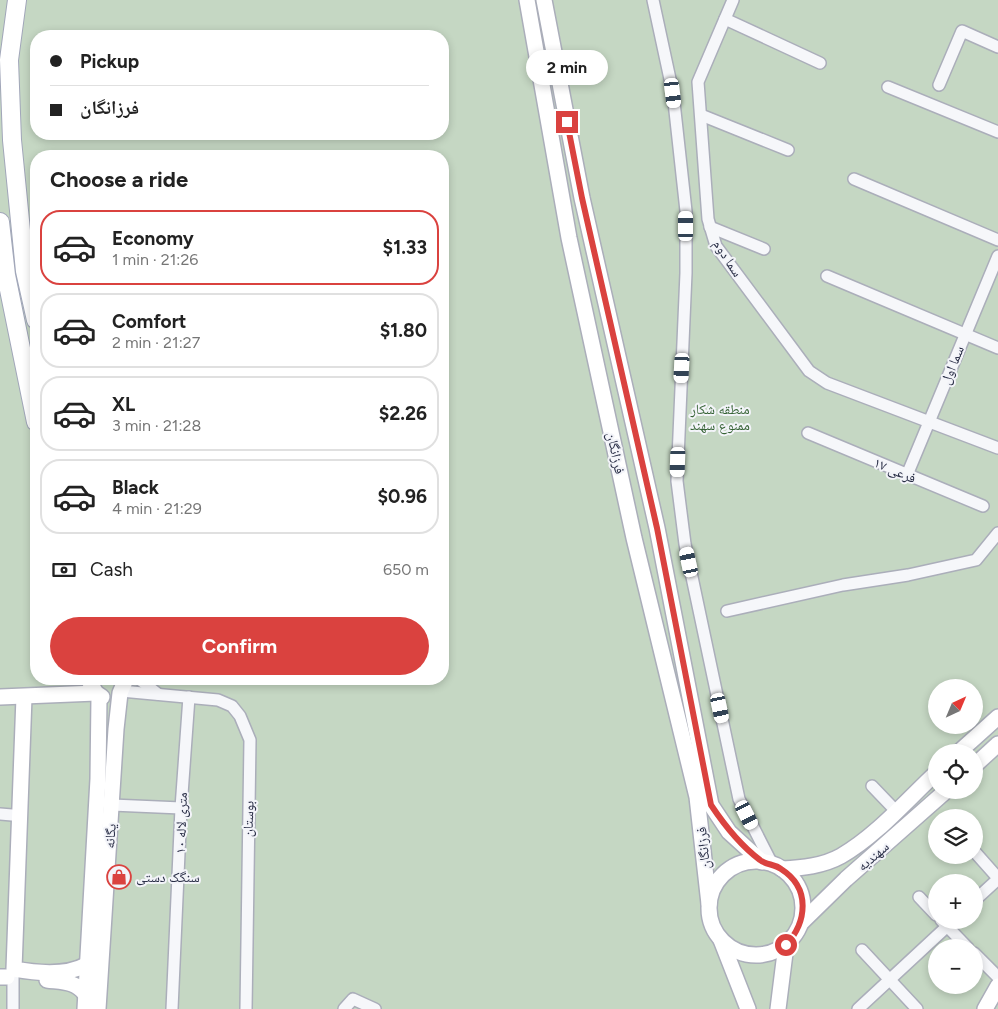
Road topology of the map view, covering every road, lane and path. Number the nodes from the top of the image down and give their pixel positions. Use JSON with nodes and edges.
{"nodes":[{"id":1,"x":17,"y":0,"type":"edge"},
{"id":2,"x":527,"y":0,"type":"edge"},
{"id":3,"x":544,"y":0,"type":"edge"},
{"id":4,"x":653,"y":0,"type":"edge"},
{"id":5,"x":732,"y":0,"type":"edge"},
{"id":6,"x":725,"y":19,"type":"junction"},
{"id":7,"x":998,"y":46,"type":"edge"},
{"id":8,"x":820,"y":62,"type":"dead end"},
{"id":9,"x":939,"y":85,"type":"dead end"},
{"id":10,"x":888,"y":87,"type":"dead end"},
{"id":11,"x":701,"y":115,"type":"junction"},
{"id":12,"x":998,"y":132,"type":"edge"},
{"id":13,"x":788,"y":150,"type":"dead end"},
{"id":14,"x":854,"y":179,"type":"dead end"},
{"id":15,"x":0,"y":222,"type":"edge"},
{"id":16,"x":710,"y":227,"type":"junction"},
{"id":17,"x":998,"y":240,"type":"edge"},
{"id":18,"x":764,"y":249,"type":"dead end"},
{"id":19,"x":998,"y":256,"type":"edge"},
{"id":20,"x":827,"y":276,"type":"dead end"},
{"id":21,"x":30,"y":293,"type":"edge"},
{"id":22,"x":965,"y":333,"type":"junction"},
{"id":23,"x":998,"y":348,"type":"edge"},
{"id":24,"x":30,"y":393,"type":"edge"},
{"id":25,"x":929,"y":422,"type":"junction"},
{"id":26,"x":808,"y":434,"type":"dead end"},
{"id":27,"x":998,"y":448,"type":"edge"},
{"id":28,"x":907,"y":475,"type":"junction"},
{"id":29,"x":983,"y":506,"type":"dead end"},
{"id":30,"x":998,"y":533,"type":"edge"},
{"id":31,"x":727,"y":611,"type":"dead end"},
{"id":32,"x":91,"y":685,"type":"edge"},
{"id":33,"x":144,"y":685,"type":"edge"},
{"id":34,"x":123,"y":688,"type":"edge"},
{"id":35,"x":97,"y":695,"type":"junction"},
{"id":36,"x":162,"y":695,"type":"junction"},
{"id":37,"x":20,"y":697,"type":"junction"},
{"id":38,"x":189,"y":697,"type":"junction"},
{"id":39,"x":0,"y":698,"type":"edge"},
{"id":40,"x":998,"y":717,"type":"edge"},
{"id":41,"x":968,"y":744,"type":"edge"},
{"id":42,"x":998,"y":744,"type":"edge"},
{"id":43,"x":983,"y":758,"type":"edge"},
{"id":44,"x":928,"y":781,"type":"edge"},
{"id":45,"x":872,"y":786,"type":"dead end"},
{"id":46,"x":937,"y":799,"type":"edge"},
{"id":47,"x":112,"y":805,"type":"junction"},
{"id":48,"x":181,"y":808,"type":"junction"},
{"id":49,"x":896,"y":811,"type":"junction"},
{"id":50,"x":6,"y":814,"type":"edge"},
{"id":51,"x":983,"y":861,"type":"edge"},
{"id":52,"x":772,"y":865,"type":"junction"},
{"id":53,"x":998,"y":878,"type":"edge"},
{"id":54,"x":983,"y":892,"type":"edge"},
{"id":55,"x":920,"y":896,"type":"dead end"},
{"id":56,"x":710,"y":904,"type":"junction"},
{"id":57,"x":928,"y":906,"type":"edge"},
{"id":58,"x":801,"y":923,"type":"junction"},
{"id":59,"x":940,"y":929,"type":"edge"},
{"id":60,"x":953,"y":929,"type":"edge"},
{"id":61,"x":720,"y":939,"type":"junction"},
{"id":62,"x":961,"y":939,"type":"edge"},
{"id":63,"x":786,"y":945,"type":"junction"},
{"id":64,"x":862,"y":950,"type":"dead end"},
{"id":65,"x":983,"y":963,"type":"edge"},
{"id":66,"x":86,"y":965,"type":"junction"},
{"id":67,"x":7,"y":973,"type":"edge"},
{"id":68,"x":998,"y":977,"type":"edge"},
{"id":69,"x":890,"y":979,"type":"junction"},
{"id":70,"x":998,"y":986,"type":"edge"},
{"id":71,"x":85,"y":1002,"type":"edge"},
{"id":72,"x":6,"y":1009,"type":"edge"},
{"id":73,"x":13,"y":1009,"type":"edge"},
{"id":74,"x":98,"y":1009,"type":"edge"},
{"id":75,"x":172,"y":1009,"type":"edge"},
{"id":76,"x":246,"y":1009,"type":"edge"},
{"id":77,"x":344,"y":1009,"type":"edge"},
{"id":78,"x":375,"y":1009,"type":"edge"},
{"id":79,"x":748,"y":1009,"type":"edge"},
{"id":80,"x":778,"y":1009,"type":"edge"},
{"id":81,"x":858,"y":1009,"type":"edge"},
{"id":82,"x":917,"y":1009,"type":"edge"},
{"id":83,"x":985,"y":1009,"type":"edge"}],
"edges":[{"from":1,"to":21,"type":"main road"},
{"from":2,"to":56,"type":"main road","name":"فرزانگان"},
{"from":3,"to":52,"type":"main road","name":"فرزانگان"},
{"from":4,"to":52,"type":"street"},
{"from":5,"to":6,"type":"street","name":"سما دوم"},
{"from":6,"to":8,"type":"street"},
{"from":6,"to":11,"type":"street","name":"سما دوم"},
{"from":7,"to":9,"type":"street"},
{"from":10,"to":12,"type":"street"},
{"from":11,"to":13,"type":"street"},
{"from":11,"to":16,"type":"street","name":"سما دوم"},
{"from":14,"to":17,"type":"street"},
{"from":15,"to":24,"type":"main road"},
{"from":16,"to":18,"type":"street"},
{"from":16,"to":25,"type":"street","name":"سما دوم"},
{"from":19,"to":22,"type":"street","name":"سما اول"},
{"from":20,"to":22,"type":"street"},
{"from":22,"to":23,"type":"street"},
{"from":22,"to":25,"type":"street","name":"سما اول"},
{"from":25,"to":27,"type":"street","name":"سما دوم"},
{"from":25,"to":28,"type":"street","name":"سما اول"},
{"from":26,"to":28,"type":"street","name":"فرعی ۱۷"},
{"from":28,"to":29,"type":"street","name":"فرعی ۱۷"},
{"from":30,"to":31,"type":"street"},
{"from":32,"to":35,"type":"main road"},
{"from":33,"to":36,"type":"street"},
{"from":34,"to":35,"type":"main road"},
{"from":34,"to":36,"type":"street","name":"بوستان"},
{"from":34,"to":47,"type":"main road","name":"یگانه"},
{"from":35,"to":37,"type":"main road"},
{"from":35,"to":66,"type":"main road","name":"یگانه"},
{"from":36,"to":38,"type":"street","name":"بوستان"},
{"from":37,"to":39,"type":"main road"},
{"from":37,"to":50,"type":"main road"},
{"from":37,"to":67,"type":"main road"},
{"from":38,"to":48,"type":"street","name":"۱۰ متری لاله"},
{"from":38,"to":76,"type":"street","name":"بوستان"},
{"from":40,"to":41,"type":"main road"},
{"from":42,"to":43,"type":"main road"},
{"from":44,"to":49,"type":"main road","name":"سهندیه"},
{"from":45,"to":49,"type":"street"},
{"from":46,"to":58,"type":"main road","name":"سهندیه"},
{"from":47,"to":48,"type":"street"},
{"from":47,"to":74,"type":"main road","name":"یگانه"},
{"from":48,"to":75,"type":"street","name":"۱۰ متری لاله"},
{"from":49,"to":52,"type":"main road","name":"سهندیه"},
{"from":50,"to":67,"type":"main road"},
{"from":51,"to":53,"type":"street"},
{"from":52,"to":56,"type":"main road"},
{"from":52,"to":58,"type":"main road"},
{"from":53,"to":54,"type":"street"},
{"from":55,"to":57,"type":"street"},
{"from":56,"to":61,"type":"main road"},
{"from":58,"to":63,"type":"main road"},
{"from":59,"to":69,"type":"street"},
{"from":60,"to":62,"type":"street"},
{"from":61,"to":63,"type":"main road"},
{"from":61,"to":79,"type":"main road"},
{"from":63,"to":80,"type":"main road"},
{"from":64,"to":69,"type":"street"},
{"from":65,"to":68,"type":"street"},
{"from":66,"to":67,"type":"main road"},
{"from":66,"to":71,"type":"main road","name":"یگانه"},
{"from":67,"to":71,"type":"main road"},
{"from":67,"to":72,"type":"street"},
{"from":67,"to":73,"type":"street"},
{"from":69,"to":81,"type":"street"},
{"from":69,"to":82,"type":"street"},
{"from":70,"to":83,"type":"main road"},
{"from":77,"to":78,"type":"street"}]}
